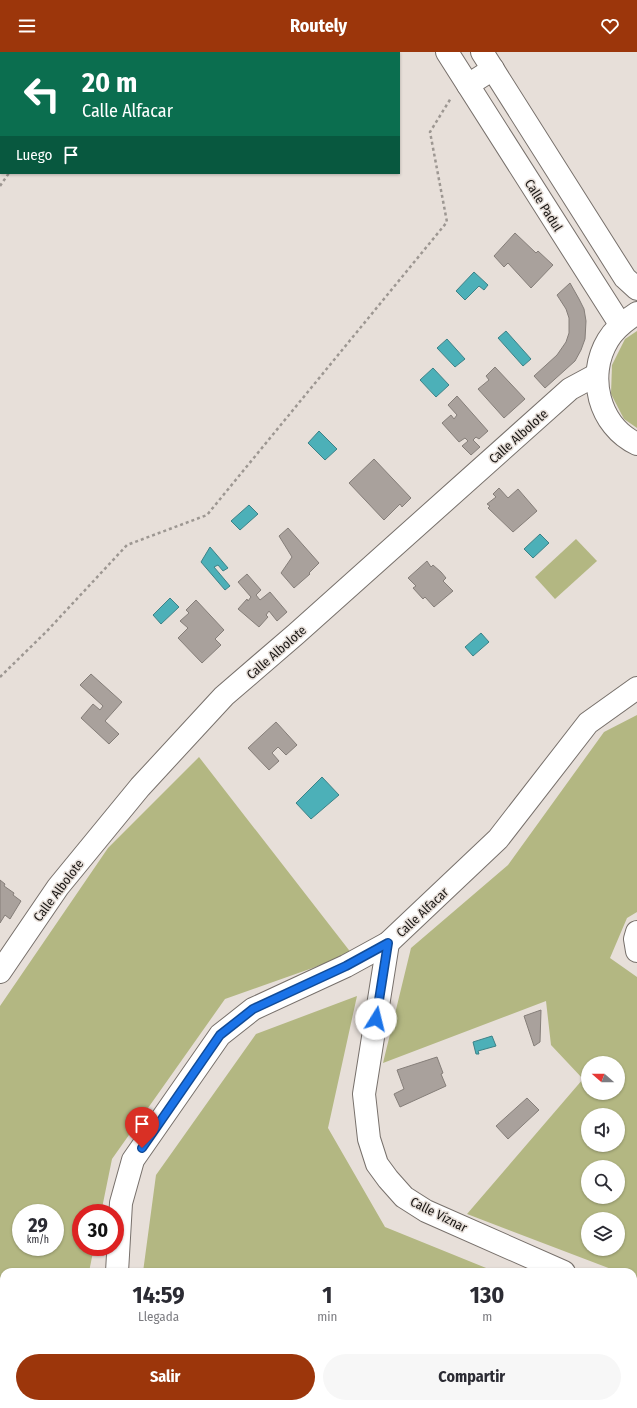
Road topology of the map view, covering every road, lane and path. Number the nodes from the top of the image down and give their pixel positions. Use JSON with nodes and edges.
{"nodes":[{"id":1,"x":447,"y":52,"type":"edge"},
{"id":2,"x":487,"y":61,"type":"edge"},
{"id":3,"x":468,"y":85,"type":"junction"},
{"id":4,"x":7,"y":174,"type":"edge"},
{"id":5,"x":0,"y":186,"type":"edge"},
{"id":6,"x":637,"y":289,"type":"edge"},
{"id":7,"x":629,"y":319,"type":"edge"},
{"id":8,"x":596,"y":375,"type":"junction"},
{"id":9,"x":637,"y":444,"type":"edge"},
{"id":10,"x":0,"y":677,"type":"edge"},
{"id":11,"x":637,"y":688,"type":"edge"},
{"id":12,"x":637,"y":932,"type":"edge"},
{"id":13,"x":388,"y":943,"type":"junction"},
{"id":14,"x":637,"y":952,"type":"edge"},
{"id":15,"x":0,"y":972,"type":"edge"},
{"id":16,"x":117,"y":1268,"type":"edge"},
{"id":17,"x":555,"y":1268,"type":"edge"}],
"edges":[{"from":1,"to":3,"type":"street","name":"Calle Padul"},
{"from":2,"to":3,"type":"street"},
{"from":2,"to":6,"type":"street"},
{"from":3,"to":7,"type":"street","name":"Calle Padul"},
{"from":3,"to":10,"type":"path"},
{"from":4,"to":5,"type":"path"},
{"from":7,"to":8,"type":"street"},
{"from":8,"to":9,"type":"street"},
{"from":8,"to":15,"type":"street","name":"Calle Albolote"},
{"from":11,"to":13,"type":"street","name":"Calle Alfacar"},
{"from":12,"to":14,"type":"street"},
{"from":13,"to":16,"type":"street","name":"Calle Alfacar"},
{"from":13,"to":17,"type":"street","name":"Calle Víznar"}]}
